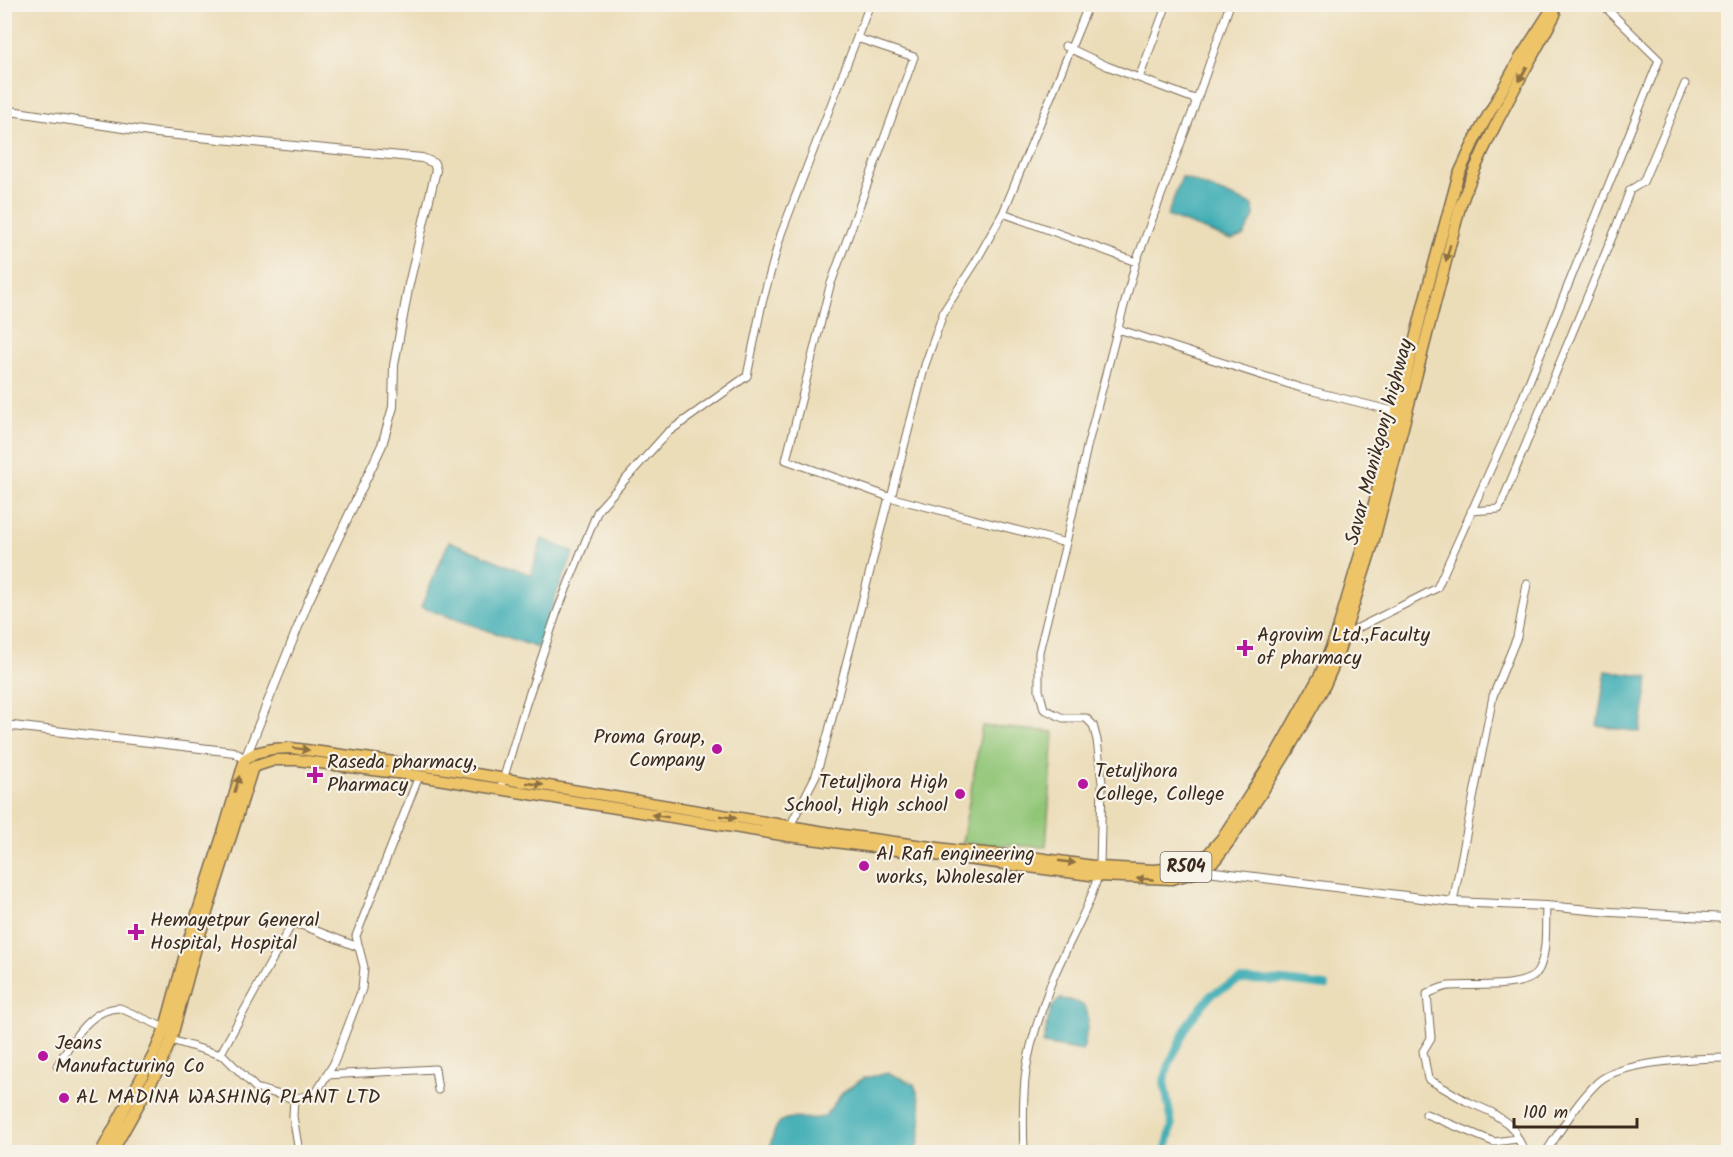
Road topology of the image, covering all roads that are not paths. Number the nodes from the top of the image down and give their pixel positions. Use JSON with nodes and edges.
{"nodes":[{"id":1,"x":870,"y":4,"type":"edge"},
{"id":2,"x":1089,"y":4,"type":"edge"},
{"id":3,"x":1167,"y":4,"type":"edge"},
{"id":4,"x":1230,"y":4,"type":"edge"},
{"id":5,"x":1555,"y":4,"type":"edge"},
{"id":6,"x":1561,"y":4,"type":"edge"},
{"id":7,"x":1602,"y":4,"type":"edge"},
{"id":8,"x":857,"y":38,"type":"junction"},
{"id":9,"x":1068,"y":48,"type":"junction"},
{"id":10,"x":1139,"y":78,"type":"junction"},
{"id":11,"x":1685,"y":84,"type":"dead end"},
{"id":12,"x":1197,"y":100,"type":"junction"},
{"id":13,"x":4,"y":110,"type":"edge"},
{"id":14,"x":1003,"y":213,"type":"junction"},
{"id":15,"x":1136,"y":262,"type":"junction"},
{"id":16,"x":1118,"y":329,"type":"junction"},
{"id":17,"x":1397,"y":412,"type":"junction"},
{"id":18,"x":890,"y":498,"type":"junction"},
{"id":19,"x":1471,"y":511,"type":"junction"},
{"id":20,"x":1066,"y":543,"type":"junction"},
{"id":21,"x":1527,"y":584,"type":"dead end"},
{"id":22,"x":1346,"y":634,"type":"junction"},
{"id":23,"x":4,"y":725,"type":"edge"},
{"id":24,"x":250,"y":756,"type":"junction"},
{"id":25,"x":419,"y":776,"type":"junction"},
{"id":26,"x":501,"y":785,"type":"junction"},
{"id":27,"x":788,"y":831,"type":"junction"},
{"id":28,"x":1191,"y":866,"type":"junction"},
{"id":29,"x":1099,"y":871,"type":"junction"},
{"id":30,"x":1202,"y":871,"type":"junction"},
{"id":31,"x":1453,"y":902,"type":"junction"},
{"id":32,"x":1546,"y":906,"type":"junction"},
{"id":33,"x":1728,"y":918,"type":"edge"},
{"id":34,"x":358,"y":947,"type":"junction"},
{"id":35,"x":165,"y":1028,"type":"junction"},
{"id":36,"x":171,"y":1040,"type":"junction"},
{"id":37,"x":220,"y":1055,"type":"junction"},
{"id":38,"x":1728,"y":1058,"type":"edge"},
{"id":39,"x":57,"y":1066,"type":"dead end"},
{"id":40,"x":327,"y":1075,"type":"junction"},
{"id":41,"x":438,"y":1090,"type":"dead end"},
{"id":42,"x":294,"y":1098,"type":"junction"},
{"id":43,"x":1426,"y":1114,"type":"dead end"},
{"id":44,"x":1517,"y":1139,"type":"junction"},
{"id":45,"x":107,"y":1151,"type":"edge"},
{"id":46,"x":298,"y":1152,"type":"edge"},
{"id":47,"x":1024,"y":1152,"type":"edge"},
{"id":48,"x":1525,"y":1152,"type":"edge"},
{"id":49,"x":1546,"y":1152,"type":"edge"}],
"edges":[{"from":1,"to":8,"type":"street"},
{"from":2,"to":9,"type":"street"},
{"from":3,"to":10,"type":"street"},
{"from":4,"to":12,"type":"street"},
{"from":5,"to":17,"type":"main road","number":"R504"},
{"from":6,"to":22,"type":"main road","name":"Savar Manikgonj highway","number":"R504","one_way":true},
{"from":7,"to":19,"type":"street"},
{"from":8,"to":18,"type":"street"},
{"from":8,"to":26,"type":"street"},
{"from":9,"to":10,"type":"street"},
{"from":9,"to":14,"type":"street"},
{"from":10,"to":12,"type":"street"},
{"from":11,"to":19,"type":"street"},
{"from":12,"to":15,"type":"street"},
{"from":13,"to":24,"type":"street"},
{"from":14,"to":15,"type":"street"},
{"from":14,"to":18,"type":"street"},
{"from":15,"to":16,"type":"street"},
{"from":16,"to":17,"type":"street"},
{"from":16,"to":20,"type":"street"},
{"from":17,"to":28,"type":"main road","number":"R504"},
{"from":18,"to":20,"type":"street"},
{"from":18,"to":27,"type":"street"},
{"from":19,"to":22,"type":"street"},
{"from":20,"to":29,"type":"street"},
{"from":21,"to":31,"type":"street"},
{"from":22,"to":30,"type":"main road","name":"Savar Manikgonj highway","number":"R504"},
{"from":23,"to":24,"type":"street"},
{"from":24,"to":25,"type":"main road","number":"R504"},
{"from":24,"to":26,"type":"main road","number":"R504","one_way":true},
{"from":35,"to":24,"type":"main road","one_way":true},
{"from":24,"to":36,"type":"main road"},
{"from":25,"to":26,"type":"main road","number":"R504"},
{"from":25,"to":34,"type":"street"},
{"from":26,"to":27,"type":"main road","number":"R504"},
{"from":27,"to":29,"type":"main road","number":"R504"},
{"from":28,"to":29,"type":"main road","number":"R504"},
{"from":28,"to":30,"type":"street"},
{"from":30,"to":29,"type":"main road","number":"R504","one_way":true},
{"from":29,"to":47,"type":"street"},
{"from":30,"to":31,"type":"street"},
{"from":31,"to":32,"type":"street"},
{"from":32,"to":33,"type":"street"},
{"from":32,"to":44,"type":"street"},
{"from":34,"to":37,"type":"street"},
{"from":34,"to":40,"type":"street"},
{"from":35,"to":39,"type":"street"},
{"from":35,"to":45,"type":"main road"},
{"from":36,"to":37,"type":"street"},
{"from":36,"to":45,"type":"main road"},
{"from":37,"to":42,"type":"street"},
{"from":38,"to":49,"type":"street"},
{"from":40,"to":41,"type":"street"},
{"from":40,"to":42,"type":"street"},
{"from":42,"to":46,"type":"street"},
{"from":43,"to":44,"type":"street"},
{"from":44,"to":48,"type":"street"}]}
